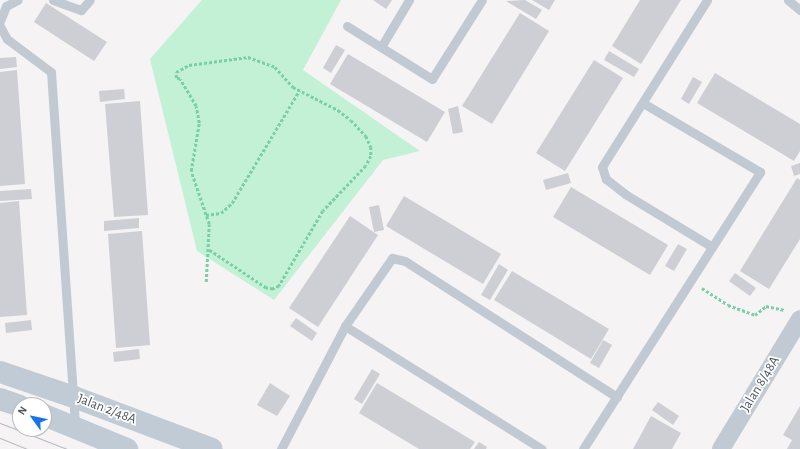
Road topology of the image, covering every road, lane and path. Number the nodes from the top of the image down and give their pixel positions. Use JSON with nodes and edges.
{"nodes":[{"id":1,"x":18,"y":0,"type":"edge"},
{"id":2,"x":54,"y":0,"type":"edge"},
{"id":3,"x":90,"y":0,"type":"edge"},
{"id":4,"x":409,"y":0,"type":"edge"},
{"id":5,"x":482,"y":0,"type":"edge"},
{"id":6,"x":707,"y":0,"type":"edge"},
{"id":7,"x":788,"y":0,"type":"edge"},
{"id":8,"x":800,"y":10,"type":"edge"},
{"id":9,"x":0,"y":21,"type":"edge"},
{"id":10,"x":0,"y":26,"type":"edge"},
{"id":11,"x":347,"y":26,"type":"dead end"},
{"id":12,"x":381,"y":47,"type":"junction"},
{"id":13,"x":299,"y":91,"type":"junction"},
{"id":14,"x":642,"y":103,"type":"junction"},
{"id":15,"x":206,"y":215,"type":"junction"},
{"id":16,"x":711,"y":246,"type":"junction"},
{"id":17,"x":209,"y":250,"type":"junction"},
{"id":18,"x":690,"y":280,"type":"junction"},
{"id":19,"x":206,"y":282,"type":"dead end"},
{"id":20,"x":793,"y":315,"type":"edge"},
{"id":21,"x":346,"y":326,"type":"junction"},
{"id":22,"x":0,"y":372,"type":"edge"},
{"id":23,"x":74,"y":397,"type":"junction"},
{"id":24,"x":617,"y":397,"type":"junction"},
{"id":25,"x":0,"y":399,"type":"edge"},
{"id":26,"x":12,"y":403,"type":"edge"},
{"id":27,"x":52,"y":418,"type":"edge"},
{"id":28,"x":75,"y":427,"type":"junction"},
{"id":29,"x":127,"y":449,"type":"edge"},
{"id":30,"x":212,"y":449,"type":"edge"},
{"id":31,"x":281,"y":449,"type":"edge"},
{"id":32,"x":542,"y":449,"type":"edge"},
{"id":33,"x":583,"y":449,"type":"edge"},
{"id":34,"x":721,"y":449,"type":"edge"}],
"edges":[{"from":1,"to":9,"type":"lane"},
{"from":2,"to":3,"type":"lane"},
{"from":4,"to":12,"type":"lane"},
{"from":5,"to":12,"type":"lane"},
{"from":6,"to":14,"type":"lane"},
{"from":7,"to":8,"type":"lane"},
{"from":10,"to":23,"type":"lane"},
{"from":11,"to":12,"type":"lane"},
{"from":13,"to":15,"type":"path"},
{"from":13,"to":15,"type":"path"},
{"from":13,"to":17,"type":"path"},
{"from":14,"to":16,"type":"lane"},
{"from":14,"to":16,"type":"lane"},
{"from":15,"to":17,"type":"path"},
{"from":16,"to":18,"type":"lane"},
{"from":17,"to":19,"type":"path"},
{"from":18,"to":20,"type":"path"},
{"from":18,"to":24,"type":"lane"},
{"from":20,"to":34,"type":"street","name":"Jalan 8/48A"},
{"from":21,"to":24,"type":"lane"},
{"from":21,"to":31,"type":"lane"},
{"from":21,"to":32,"type":"lane"},
{"from":22,"to":23,"type":"main road","name":"Jalan 2/48A"},
{"from":23,"to":28,"type":"lane"},
{"from":23,"to":30,"type":"main road","name":"Jalan 2/48A"},
{"from":24,"to":33,"type":"lane"},
{"from":25,"to":26,"type":"main road"},
{"from":27,"to":28,"type":"main road","name":"Jalan 2/48A"},
{"from":28,"to":29,"type":"main road","name":"Jalan 2/48A"}]}
